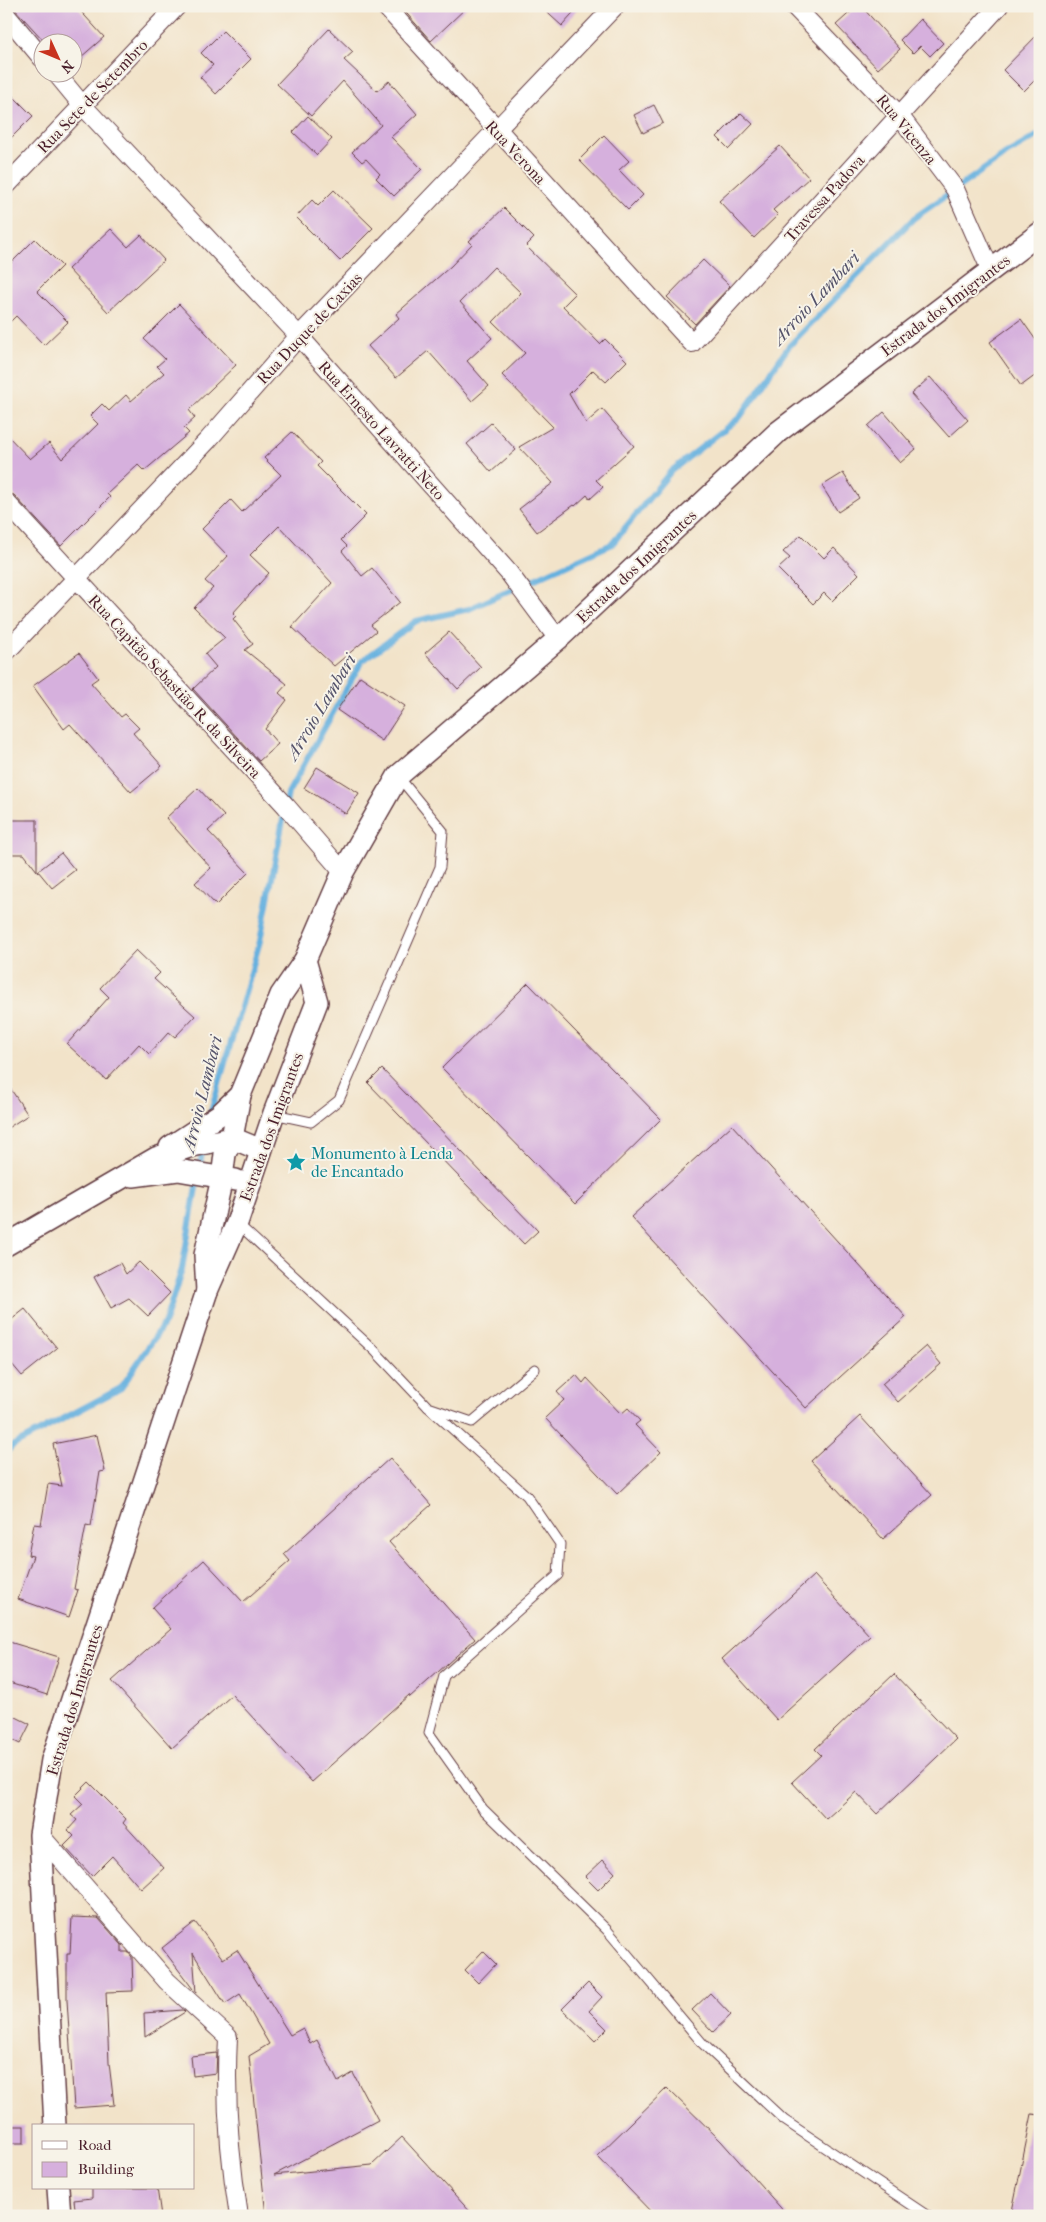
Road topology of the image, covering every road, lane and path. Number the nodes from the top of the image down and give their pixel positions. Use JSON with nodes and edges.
{"nodes":[{"id":1,"x":177,"y":6,"type":"edge"},
{"id":2,"x":384,"y":6,"type":"edge"},
{"id":3,"x":615,"y":6,"type":"edge"},
{"id":4,"x":794,"y":6,"type":"edge"},
{"id":5,"x":999,"y":6,"type":"edge"},
{"id":6,"x":6,"y":15,"type":"edge"},
{"id":7,"x":32,"y":46,"type":"edge"},
{"id":8,"x":63,"y":82,"type":"edge"},
{"id":9,"x":83,"y":106,"type":"junction"},
{"id":10,"x":899,"y":115,"type":"junction"},
{"id":11,"x":496,"y":131,"type":"junction"},
{"id":12,"x":6,"y":186,"type":"edge"},
{"id":13,"x":1040,"y":233,"type":"edge"},
{"id":14,"x":991,"y":271,"type":"junction"},
{"id":15,"x":650,"y":294,"type":"joint"},
{"id":16,"x":298,"y":336,"type":"junction"},
{"id":17,"x":6,"y":502,"type":"edge"},
{"id":18,"x":76,"y":579,"type":"junction"},
{"id":19,"x":558,"y":640,"type":"junction"},
{"id":20,"x":6,"y":652,"type":"edge"},
{"id":21,"x":398,"y":776,"type":"junction"},
{"id":22,"x":342,"y":872,"type":"junction"},
{"id":23,"x":305,"y":960,"type":"junction"},
{"id":24,"x":240,"y":1095,"type":"junction"},
{"id":25,"x":274,"y":1114,"type":"junction"},
{"id":26,"x":227,"y":1140,"type":"junction"},
{"id":27,"x":189,"y":1141,"type":"junction"},
{"id":28,"x":261,"y":1150,"type":"junction"},
{"id":29,"x":218,"y":1176,"type":"junction"},
{"id":30,"x":122,"y":1178,"type":"junction"},
{"id":31,"x":250,"y":1182,"type":"junction"},
{"id":32,"x":237,"y":1223,"type":"junction"},
{"id":33,"x":6,"y":1245,"type":"edge"},
{"id":34,"x":207,"y":1291,"type":"junction"},
{"id":35,"x":536,"y":1369,"type":"dead end"},
{"id":36,"x":428,"y":1407,"type":"junction"},
{"id":37,"x":40,"y":1835,"type":"junction"},
{"id":38,"x":55,"y":2124,"type":"edge"},
{"id":39,"x":58,"y":2190,"type":"edge"},
{"id":40,"x":60,"y":2216,"type":"edge"},
{"id":41,"x":238,"y":2216,"type":"edge"},
{"id":42,"x":928,"y":2216,"type":"edge"}],
"edges":[{"from":1,"to":9,"type":"street","name":"Rua Sete de Setembro"},
{"from":2,"to":11,"type":"street","name":"Rua Verona"},
{"from":3,"to":11,"type":"street","name":"Rua Duque de Caxias"},
{"from":4,"to":10,"type":"street","name":"Rua Vicenza"},
{"from":5,"to":10,"type":"street","name":"Travessa Padova"},
{"from":6,"to":7,"type":"street"},
{"from":8,"to":9,"type":"street","name":"Rua Ernesto Lavratti Neto"},
{"from":9,"to":12,"type":"street","name":"Rua Sete de Setembro"},
{"from":9,"to":16,"type":"street","name":"Rua Ernesto Lavratti Neto"},
{"from":10,"to":14,"type":"street","name":"Rua Vicenza"},
{"from":10,"to":15,"type":"street","name":"Travessa Padova"},
{"from":11,"to":15,"type":"street","name":"Rua Verona"},
{"from":11,"to":16,"type":"street","name":"Rua Duque de Caxias"},
{"from":13,"to":14,"type":"street","name":"Estrada dos Imigrantes"},
{"from":14,"to":19,"type":"street","name":"Estrada dos Imigrantes"},
{"from":16,"to":18,"type":"street","name":"Rua Duque de Caxias"},
{"from":16,"to":19,"type":"street","name":"Rua Ernesto Lavratti Neto"},
{"from":17,"to":18,"type":"street","name":"Rua Capitão Sebastião R. da Silveira"},
{"from":18,"to":20,"type":"street","name":"Rua Duque de Caxias"},
{"from":18,"to":22,"type":"street","name":"Rua Capitão Sebastião R. da Silveira"},
{"from":19,"to":21,"type":"street","name":"Estrada dos Imigrantes"},
{"from":21,"to":22,"type":"street","name":"Estrada dos Imigrantes"},
{"from":21,"to":25,"type":"lane"},
{"from":22,"to":23,"type":"street","name":"Estrada dos Imigrantes"},
{"from":23,"to":24,"type":"street","name":"Estrada dos Imigrantes"},
{"from":23,"to":25,"type":"street","name":"Estrada dos Imigrantes"},
{"from":24,"to":26,"type":"street","name":"Estrada dos Imigrantes"},
{"from":24,"to":27,"type":"street"},
{"from":25,"to":28,"type":"street","name":"Estrada dos Imigrantes"},
{"from":26,"to":27,"type":"street"},
{"from":26,"to":28,"type":"street"},
{"from":26,"to":29,"type":"street","name":"Estrada dos Imigrantes"},
{"from":27,"to":30,"type":"street"},
{"from":28,"to":31,"type":"street","name":"Estrada dos Imigrantes"},
{"from":29,"to":30,"type":"street"},
{"from":29,"to":31,"type":"street"},
{"from":29,"to":34,"type":"street","name":"Estrada dos Imigrantes"},
{"from":30,"to":33,"type":"street"},
{"from":31,"to":32,"type":"street","name":"Estrada dos Imigrantes"},
{"from":32,"to":34,"type":"street","name":"Estrada dos Imigrantes"},
{"from":32,"to":36,"type":"lane"},
{"from":34,"to":37,"type":"street","name":"Estrada dos Imigrantes"},
{"from":35,"to":36,"type":"lane"},
{"from":36,"to":42,"type":"lane"},
{"from":37,"to":38,"type":"street","name":"Estrada dos Imigrantes"},
{"from":37,"to":41,"type":"street"},
{"from":39,"to":40,"type":"street"}]}
